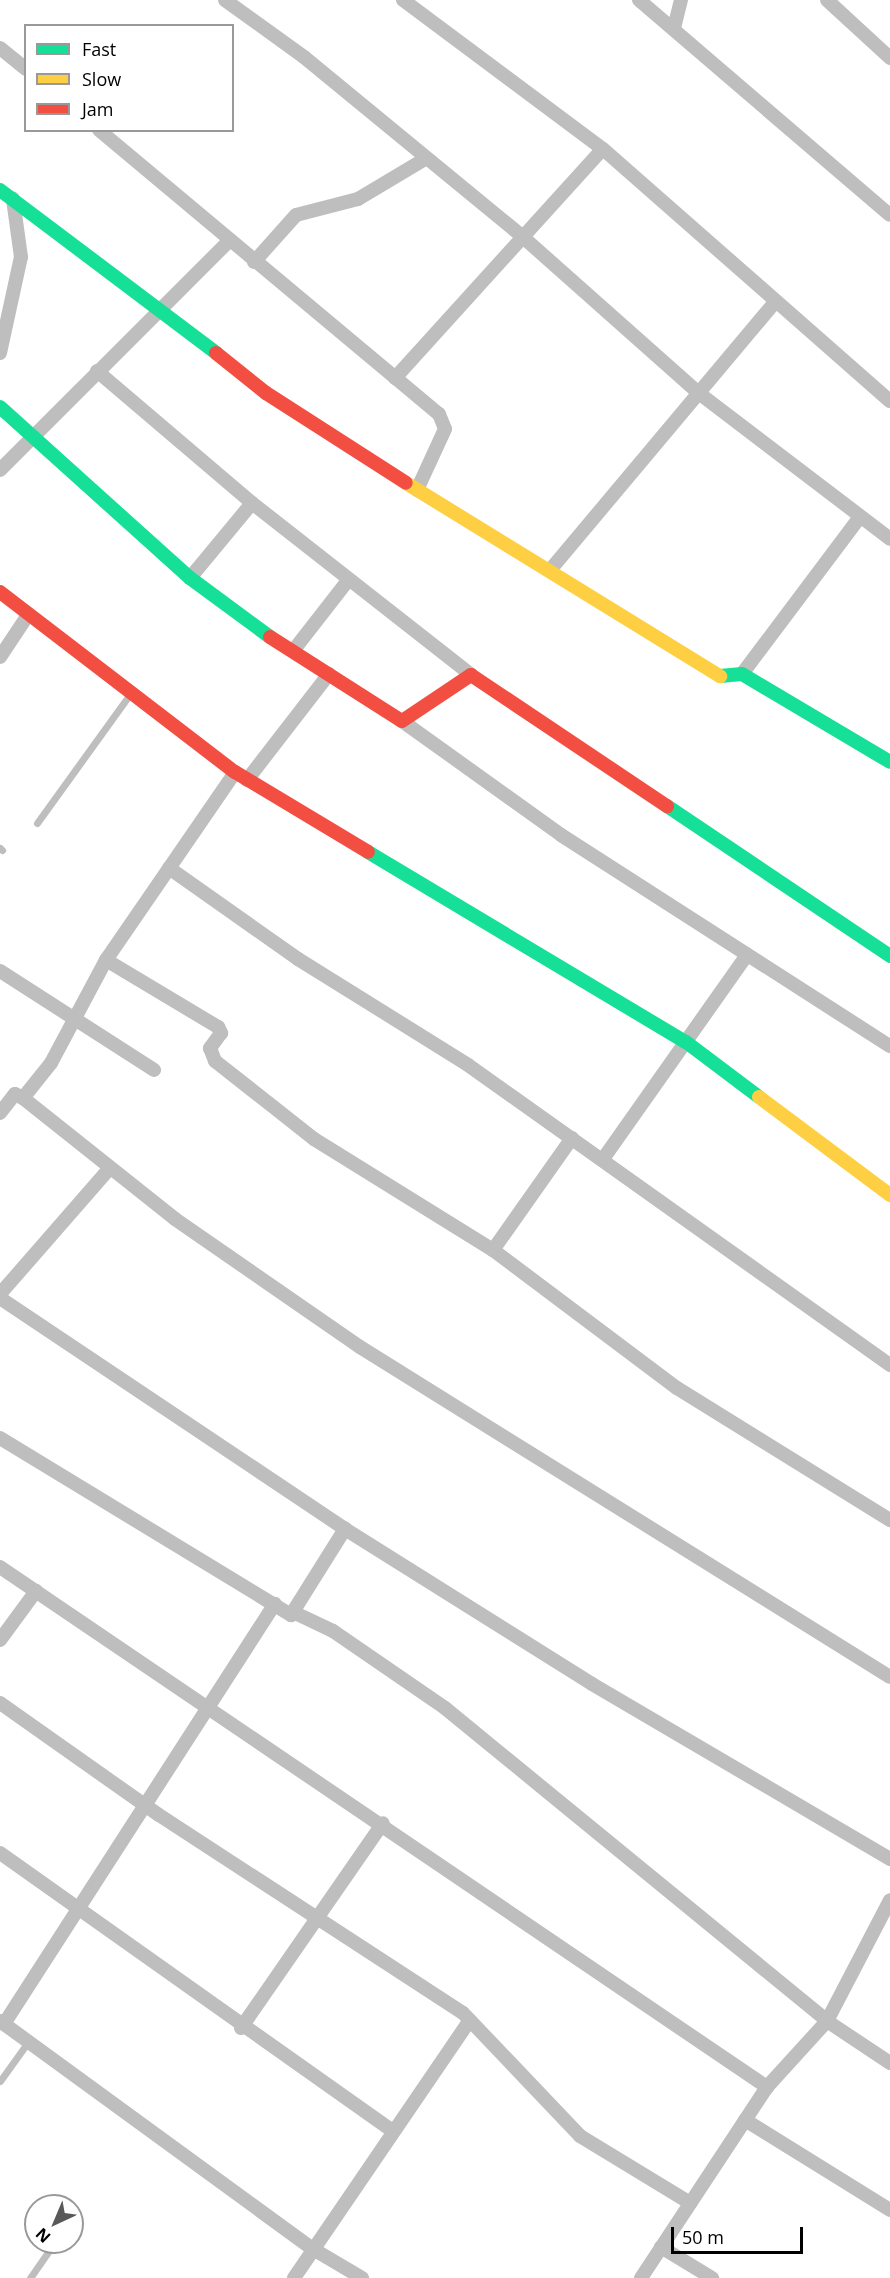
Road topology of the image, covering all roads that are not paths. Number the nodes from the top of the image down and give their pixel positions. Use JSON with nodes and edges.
{"nodes":[{"id":1,"x":225,"y":0,"type":"edge"},
{"id":2,"x":403,"y":0,"type":"edge"},
{"id":3,"x":639,"y":0,"type":"edge"},
{"id":4,"x":681,"y":0,"type":"edge"},
{"id":5,"x":827,"y":0,"type":"edge"},
{"id":6,"x":674,"y":28,"type":"junction"},
{"id":7,"x":0,"y":48,"type":"edge"},
{"id":8,"x":890,"y":58,"type":"edge"},
{"id":9,"x":24,"y":67,"type":"edge"},
{"id":10,"x":101,"y":132,"type":"edge"},
{"id":11,"x":603,"y":149,"type":"junction"},
{"id":12,"x":425,"y":159,"type":"junction"},
{"id":13,"x":0,"y":190,"type":"edge"},
{"id":14,"x":13,"y":200,"type":"junction"},
{"id":15,"x":890,"y":215,"type":"edge"},
{"id":16,"x":524,"y":238,"type":"junction"},
{"id":17,"x":230,"y":240,"type":"junction"},
{"id":18,"x":254,"y":262,"type":"junction"},
{"id":19,"x":774,"y":303,"type":"junction"},
{"id":20,"x":164,"y":312,"type":"junction"},
{"id":21,"x":0,"y":353,"type":"edge"},
{"id":22,"x":97,"y":371,"type":"junction"},
{"id":23,"x":395,"y":378,"type":"junction"},
{"id":24,"x":700,"y":394,"type":"junction"},
{"id":25,"x":890,"y":401,"type":"edge"},
{"id":26,"x":0,"y":406,"type":"edge"},
{"id":27,"x":32,"y":436,"type":"junction"},
{"id":28,"x":0,"y":470,"type":"edge"},
{"id":29,"x":417,"y":490,"type":"junction"},
{"id":30,"x":252,"y":503,"type":"junction"},
{"id":31,"x":860,"y":517,"type":"junction"},
{"id":32,"x":887,"y":531,"type":"edge"},
{"id":33,"x":551,"y":569,"type":"junction"},
{"id":34,"x":190,"y":578,"type":"junction"},
{"id":35,"x":349,"y":579,"type":"junction"},
{"id":36,"x":0,"y":592,"type":"edge"},
{"id":37,"x":28,"y":615,"type":"junction"},
{"id":38,"x":293,"y":651,"type":"junction"},
{"id":39,"x":0,"y":657,"type":"edge"},
{"id":40,"x":329,"y":674,"type":"junction"},
{"id":41,"x":742,"y":674,"type":"junction"},
{"id":42,"x":471,"y":675,"type":"junction"},
{"id":43,"x":130,"y":693,"type":"junction"},
{"id":44,"x":402,"y":721,"type":"junction"},
{"id":45,"x":890,"y":762,"type":"edge"},
{"id":46,"x":241,"y":776,"type":"junction"},
{"id":47,"x":37,"y":823,"type":"dead end"},
{"id":48,"x":169,"y":868,"type":"junction"},
{"id":49,"x":747,"y":955,"type":"junction"},
{"id":50,"x":890,"y":956,"type":"edge"},
{"id":51,"x":106,"y":960,"type":"junction"},
{"id":52,"x":0,"y":971,"type":"edge"},
{"id":53,"x":75,"y":1019,"type":"junction"},
{"id":54,"x":686,"y":1041,"type":"junction"},
{"id":55,"x":890,"y":1046,"type":"edge"},
{"id":56,"x":154,"y":1070,"type":"dead end"},
{"id":57,"x":23,"y":1098,"type":"junction"},
{"id":58,"x":0,"y":1113,"type":"edge"},
{"id":59,"x":572,"y":1138,"type":"junction"},
{"id":60,"x":603,"y":1159,"type":"junction"},
{"id":61,"x":110,"y":1168,"type":"junction"},
{"id":62,"x":890,"y":1195,"type":"edge"},
{"id":63,"x":493,"y":1250,"type":"junction"},
{"id":64,"x":0,"y":1296,"type":"edge"},
{"id":65,"x":890,"y":1365,"type":"edge"},
{"id":66,"x":0,"y":1438,"type":"edge"},
{"id":67,"x":890,"y":1521,"type":"edge"},
{"id":68,"x":345,"y":1528,"type":"junction"},
{"id":69,"x":0,"y":1567,"type":"edge"},
{"id":70,"x":36,"y":1591,"type":"junction"},
{"id":71,"x":275,"y":1604,"type":"junction"},
{"id":72,"x":293,"y":1612,"type":"junction"},
{"id":73,"x":0,"y":1640,"type":"edge"},
{"id":74,"x":890,"y":1677,"type":"edge"},
{"id":75,"x":0,"y":1703,"type":"edge"},
{"id":76,"x":207,"y":1704,"type":"junction"},
{"id":77,"x":144,"y":1804,"type":"junction"},
{"id":78,"x":383,"y":1823,"type":"junction"},
{"id":79,"x":0,"y":1853,"type":"edge"},
{"id":80,"x":890,"y":1860,"type":"edge"},
{"id":81,"x":890,"y":1900,"type":"edge"},
{"id":82,"x":79,"y":1910,"type":"junction"},
{"id":83,"x":314,"y":1917,"type":"junction"},
{"id":84,"x":470,"y":2020,"type":"junction"},
{"id":85,"x":827,"y":2020,"type":"junction"},
{"id":86,"x":2,"y":2022,"type":"edge"},
{"id":87,"x":241,"y":2028,"type":"junction"},
{"id":88,"x":28,"y":2041,"type":"junction"},
{"id":89,"x":890,"y":2063,"type":"edge"},
{"id":90,"x":0,"y":2081,"type":"edge"},
{"id":91,"x":767,"y":2087,"type":"junction"},
{"id":92,"x":745,"y":2120,"type":"junction"},
{"id":93,"x":391,"y":2130,"type":"junction"},
{"id":94,"x":690,"y":2204,"type":"junction"},
{"id":95,"x":890,"y":2211,"type":"edge"},
{"id":96,"x":661,"y":2247,"type":"junction"},
{"id":97,"x":313,"y":2249,"type":"junction"},
{"id":98,"x":47,"y":2254,"type":"edge"},
{"id":99,"x":30,"y":2278,"type":"edge"},
{"id":100,"x":294,"y":2278,"type":"edge"},
{"id":101,"x":362,"y":2278,"type":"edge"},
{"id":102,"x":641,"y":2278,"type":"edge"},
{"id":103,"x":711,"y":2278,"type":"edge"}],
"edges":[{"from":1,"to":12,"type":"street"},
{"from":2,"to":11,"type":"street"},
{"from":3,"to":6,"type":"street"},
{"from":4,"to":6,"type":"street"},
{"from":5,"to":8,"type":"street"},
{"from":6,"to":15,"type":"street"},
{"from":7,"to":9,"type":"street"},
{"from":10,"to":17,"type":"street"},
{"from":11,"to":16,"type":"street"},
{"from":11,"to":19,"type":"street"},
{"from":12,"to":16,"type":"street"},
{"from":12,"to":18,"type":"street"},
{"from":13,"to":14,"type":"street"},
{"from":14,"to":20,"type":"street"},
{"from":14,"to":21,"type":"street"},
{"from":16,"to":23,"type":"street"},
{"from":16,"to":24,"type":"street"},
{"from":17,"to":18,"type":"street"},
{"from":17,"to":20,"type":"street"},
{"from":18,"to":23,"type":"street"},
{"from":19,"to":24,"type":"street"},
{"from":19,"to":25,"type":"street"},
{"from":20,"to":22,"type":"street"},
{"from":20,"to":29,"type":"street"},
{"from":22,"to":27,"type":"street"},
{"from":22,"to":30,"type":"street"},
{"from":23,"to":29,"type":"street"},
{"from":24,"to":31,"type":"street"},
{"from":24,"to":33,"type":"street"},
{"from":26,"to":27,"type":"street"},
{"from":27,"to":28,"type":"street"},
{"from":27,"to":34,"type":"street"},
{"from":29,"to":33,"type":"street"},
{"from":30,"to":34,"type":"street"},
{"from":30,"to":35,"type":"street"},
{"from":31,"to":32,"type":"street"},
{"from":31,"to":41,"type":"street"},
{"from":33,"to":41,"type":"street"},
{"from":34,"to":38,"type":"street"},
{"from":35,"to":38,"type":"street"},
{"from":35,"to":42,"type":"street"},
{"from":36,"to":37,"type":"street"},
{"from":37,"to":39,"type":"street"},
{"from":37,"to":43,"type":"street"},
{"from":38,"to":40,"type":"street"},
{"from":40,"to":44,"type":"street"},
{"from":40,"to":46,"type":"street"},
{"from":41,"to":45,"type":"street"},
{"from":42,"to":44,"type":"street"},
{"from":42,"to":50,"type":"street"},
{"from":43,"to":46,"type":"street"},
{"from":43,"to":47,"type":"lane"},
{"from":44,"to":49,"type":"street"},
{"from":46,"to":48,"type":"street"},
{"from":46,"to":54,"type":"street"},
{"from":48,"to":51,"type":"street"},
{"from":48,"to":59,"type":"street"},
{"from":49,"to":54,"type":"street"},
{"from":49,"to":55,"type":"street"},
{"from":51,"to":53,"type":"street"},
{"from":51,"to":63,"type":"street"},
{"from":52,"to":53,"type":"street"},
{"from":53,"to":56,"type":"street"},
{"from":53,"to":57,"type":"street"},
{"from":54,"to":60,"type":"street"},
{"from":54,"to":62,"type":"street"},
{"from":57,"to":58,"type":"street"},
{"from":57,"to":61,"type":"street"},
{"from":59,"to":60,"type":"street"},
{"from":59,"to":63,"type":"street"},
{"from":60,"to":65,"type":"street"},
{"from":61,"to":64,"type":"street"},
{"from":61,"to":74,"type":"street"},
{"from":63,"to":67,"type":"street"},
{"from":64,"to":68,"type":"street"},
{"from":66,"to":71,"type":"street"},
{"from":68,"to":72,"type":"street"},
{"from":68,"to":80,"type":"street"},
{"from":69,"to":70,"type":"street"},
{"from":70,"to":73,"type":"street"},
{"from":70,"to":76,"type":"street"},
{"from":71,"to":72,"type":"street"},
{"from":71,"to":76,"type":"street"},
{"from":72,"to":85,"type":"street"},
{"from":75,"to":77,"type":"street"},
{"from":76,"to":77,"type":"street"},
{"from":76,"to":78,"type":"street"},
{"from":77,"to":82,"type":"street"},
{"from":77,"to":83,"type":"street"},
{"from":78,"to":83,"type":"street"},
{"from":78,"to":91,"type":"street"},
{"from":79,"to":82,"type":"street"},
{"from":81,"to":85,"type":"street"},
{"from":82,"to":86,"type":"street"},
{"from":82,"to":87,"type":"street"},
{"from":83,"to":84,"type":"street"},
{"from":83,"to":87,"type":"street"},
{"from":84,"to":93,"type":"street"},
{"from":84,"to":94,"type":"street"},
{"from":85,"to":89,"type":"street"},
{"from":85,"to":91,"type":"street"},
{"from":86,"to":88,"type":"street"},
{"from":87,"to":93,"type":"street"},
{"from":88,"to":90,"type":"lane"},
{"from":88,"to":97,"type":"street"},
{"from":91,"to":92,"type":"street"},
{"from":92,"to":94,"type":"street"},
{"from":92,"to":95,"type":"street"},
{"from":93,"to":97,"type":"street"},
{"from":94,"to":96,"type":"street"},
{"from":96,"to":102,"type":"street"},
{"from":96,"to":103,"type":"street"},
{"from":97,"to":100,"type":"street"},
{"from":97,"to":101,"type":"street"},
{"from":98,"to":99,"type":"lane"}]}
